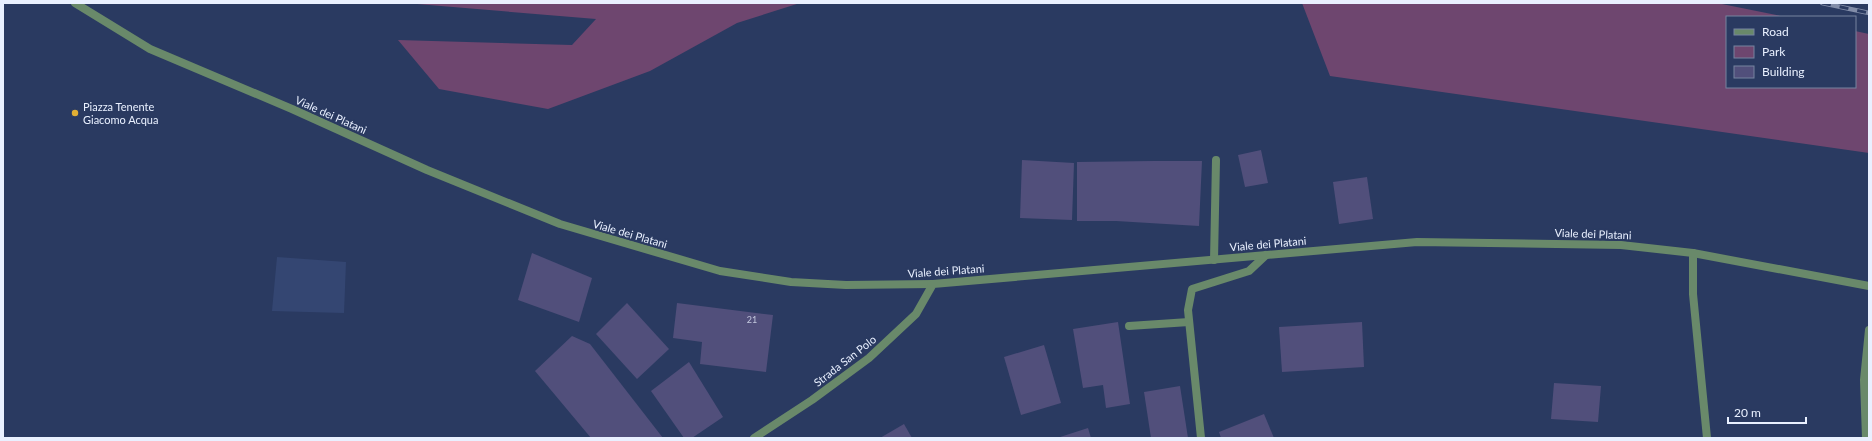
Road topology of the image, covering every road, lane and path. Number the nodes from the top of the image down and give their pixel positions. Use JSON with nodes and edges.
{"nodes":[{"id":1,"x":75,"y":3,"type":"edge"},
{"id":2,"x":1216,"y":160,"type":"dead end"},
{"id":3,"x":1693,"y":253,"type":"junction"},
{"id":4,"x":1266,"y":255,"type":"junction"},
{"id":5,"x":1214,"y":260,"type":"junction"},
{"id":6,"x":933,"y":284,"type":"junction"},
{"id":7,"x":1869,"y":286,"type":"edge"},
{"id":8,"x":1189,"y":322,"type":"junction"},
{"id":9,"x":1129,"y":326,"type":"dead end"},
{"id":10,"x":1869,"y":330,"type":"edge"},
{"id":11,"x":754,"y":438,"type":"edge"},
{"id":12,"x":1201,"y":438,"type":"edge"},
{"id":13,"x":1707,"y":438,"type":"edge"},
{"id":14,"x":1866,"y":438,"type":"edge"}],
"edges":[{"from":1,"to":6,"type":"street","name":"Viale dei Platani"},
{"from":2,"to":5,"type":"street"},
{"from":3,"to":4,"type":"street","name":"Viale dei Platani"},
{"from":3,"to":7,"type":"street","name":"Viale dei Platani"},
{"from":3,"to":13,"type":"street"},
{"from":4,"to":5,"type":"street","name":"Viale dei Platani"},
{"from":4,"to":8,"type":"street"},
{"from":5,"to":6,"type":"street","name":"Viale dei Platani"},
{"from":6,"to":11,"type":"street","name":"Strada San Polo"},
{"from":8,"to":9,"type":"street"},
{"from":8,"to":12,"type":"street"},
{"from":10,"to":14,"type":"street"}]}
